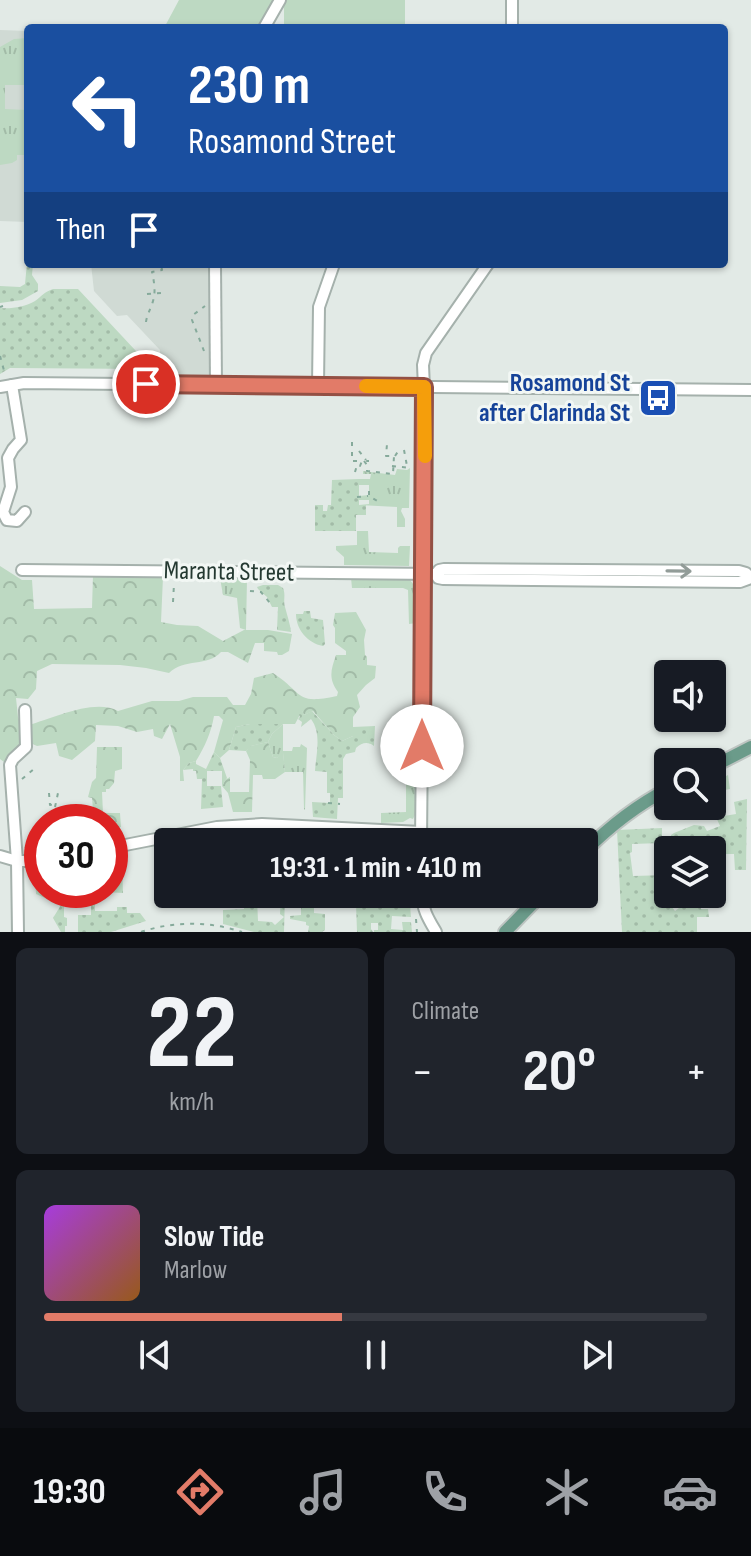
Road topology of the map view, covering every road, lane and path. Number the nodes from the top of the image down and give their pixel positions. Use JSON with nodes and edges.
{"nodes":[{"id":1,"x":280,"y":0,"type":"edge"},
{"id":2,"x":512,"y":0,"type":"edge"},
{"id":3,"x":266,"y":24,"type":"edge"},
{"id":4,"x":512,"y":24,"type":"edge"},
{"id":5,"x":162,"y":268,"type":"edge"},
{"id":6,"x":215,"y":268,"type":"edge"},
{"id":7,"x":333,"y":268,"type":"edge"},
{"id":8,"x":485,"y":268,"type":"edge"},
{"id":9,"x":161,"y":293,"type":"dead end"},
{"id":10,"x":147,"y":294,"type":"dead end"},
{"id":11,"x":154,"y":294,"type":"junction"},
{"id":12,"x":216,"y":307,"type":"junction"},
{"id":13,"x":146,"y":322,"type":"dead end"},
{"id":14,"x":0,"y":356,"type":"edge"},
{"id":15,"x":207,"y":357,"type":"dead end"},
{"id":16,"x":5,"y":374,"type":"dead end"},
{"id":17,"x":216,"y":385,"type":"junction"},
{"id":18,"x":318,"y":385,"type":"junction"},
{"id":19,"x":6,"y":386,"type":"edge"},
{"id":20,"x":424,"y":387,"type":"junction"},
{"id":21,"x":751,"y":390,"type":"edge"},
{"id":22,"x":352,"y":442,"type":"dead end"},
{"id":23,"x":387,"y":444,"type":"dead end"},
{"id":24,"x":359,"y":451,"type":"dead end"},
{"id":25,"x":394,"y":456,"type":"junction"},
{"id":26,"x":365,"y":461,"type":"junction"},
{"id":27,"x":393,"y":466,"type":"junction"},
{"id":28,"x":348,"y":471,"type":"dead end"},
{"id":29,"x":369,"y":491,"type":"dead end"},
{"id":30,"x":369,"y":496,"type":"junction"},
{"id":31,"x":357,"y":497,"type":"dead end"},
{"id":32,"x":381,"y":503,"type":"dead end"},
{"id":33,"x":25,"y":512,"type":"dead end"},
{"id":34,"x":22,"y":570,"type":"dead end"},
{"id":35,"x":424,"y":575,"type":"junction"},
{"id":36,"x":751,"y":578,"type":"edge"},
{"id":37,"x":169,"y":580,"type":"dead end"},
{"id":38,"x":250,"y":591,"type":"dead end"},
{"id":39,"x":173,"y":602,"type":"dead end"},
{"id":40,"x":271,"y":607,"type":"dead end"},
{"id":41,"x":25,"y":710,"type":"dead end"},
{"id":42,"x":751,"y":747,"type":"edge"},
{"id":43,"x":726,"y":760,"type":"edge"},
{"id":44,"x":34,"y":769,"type":"dead end"},
{"id":45,"x":11,"y":784,"type":"junction"},
{"id":46,"x":49,"y":793,"type":"dead end"},
{"id":47,"x":58,"y":793,"type":"dead end"},
{"id":48,"x":654,"y":798,"type":"edge"},
{"id":49,"x":328,"y":803,"type":"dead end"},
{"id":50,"x":340,"y":804,"type":"dead end"},
{"id":51,"x":212,"y":828,"type":"edge"},
{"id":52,"x":311,"y":828,"type":"edge"},
{"id":53,"x":421,"y":828,"type":"edge"},
{"id":54,"x":154,"y":839,"type":"edge"},
{"id":55,"x":598,"y":839,"type":"edge"},
{"id":56,"x":128,"y":844,"type":"edge"},
{"id":57,"x":0,"y":856,"type":"edge"},
{"id":58,"x":17,"y":861,"type":"junction"},
{"id":59,"x":24,"y":861,"type":"edge"},
{"id":60,"x":424,"y":908,"type":"edge"},
{"id":61,"x":528,"y":908,"type":"edge"},
{"id":62,"x":416,"y":919,"type":"dead end"},
{"id":63,"x":18,"y":932,"type":"edge"},
{"id":64,"x":141,"y":932,"type":"edge"},
{"id":65,"x":242,"y":932,"type":"edge"},
{"id":66,"x":417,"y":932,"type":"edge"},
{"id":67,"x":436,"y":932,"type":"edge"},
{"id":68,"x":505,"y":932,"type":"edge"}],
"edges":[{"from":1,"to":3,"type":"street"},
{"from":2,"to":4,"type":"street"},
{"from":5,"to":11,"type":"path"},
{"from":6,"to":12,"type":"street"},
{"from":7,"to":18,"type":"street"},
{"from":8,"to":20,"type":"street"},
{"from":9,"to":11,"type":"path"},
{"from":10,"to":11,"type":"path"},
{"from":11,"to":13,"type":"path"},
{"from":12,"to":15,"type":"path"},
{"from":12,"to":17,"type":"street"},
{"from":14,"to":16,"type":"path"},
{"from":17,"to":18,"type":"street"},
{"from":17,"to":19,"type":"street"},
{"from":18,"to":20,"type":"street"},
{"from":19,"to":33,"type":"street"},
{"from":20,"to":21,"type":"street"},
{"from":20,"to":35,"type":"street"},
{"from":22,"to":26,"type":"path"},
{"from":23,"to":25,"type":"path"},
{"from":24,"to":26,"type":"path"},
{"from":25,"to":27,"type":"path"},
{"from":25,"to":27,"type":"path"},
{"from":26,"to":27,"type":"path"},
{"from":26,"to":28,"type":"path"},
{"from":29,"to":30,"type":"path"},
{"from":30,"to":31,"type":"path"},
{"from":30,"to":32,"type":"path"},
{"from":34,"to":35,"type":"street","name":"Maranta Street"},
{"from":35,"to":36,"type":"street","name":"Maranta Street"},
{"from":35,"to":53,"type":"street"},
{"from":37,"to":39,"type":"path"},
{"from":38,"to":40,"type":"path"},
{"from":41,"to":45,"type":"street"},
{"from":42,"to":43,"type":"main road"},
{"from":44,"to":45,"type":"path"},
{"from":45,"to":58,"type":"street"},
{"from":46,"to":47,"type":"path"},
{"from":48,"to":55,"type":"main road"},
{"from":49,"to":50,"type":"path"},
{"from":51,"to":52,"type":"street"},
{"from":54,"to":56,"type":"street"},
{"from":57,"to":58,"type":"street"},
{"from":58,"to":59,"type":"street"},
{"from":58,"to":63,"type":"street"},
{"from":60,"to":67,"type":"street"},
{"from":61,"to":68,"type":"main road"},
{"from":62,"to":66,"type":"path"},
{"from":64,"to":65,"type":"path"}]}
